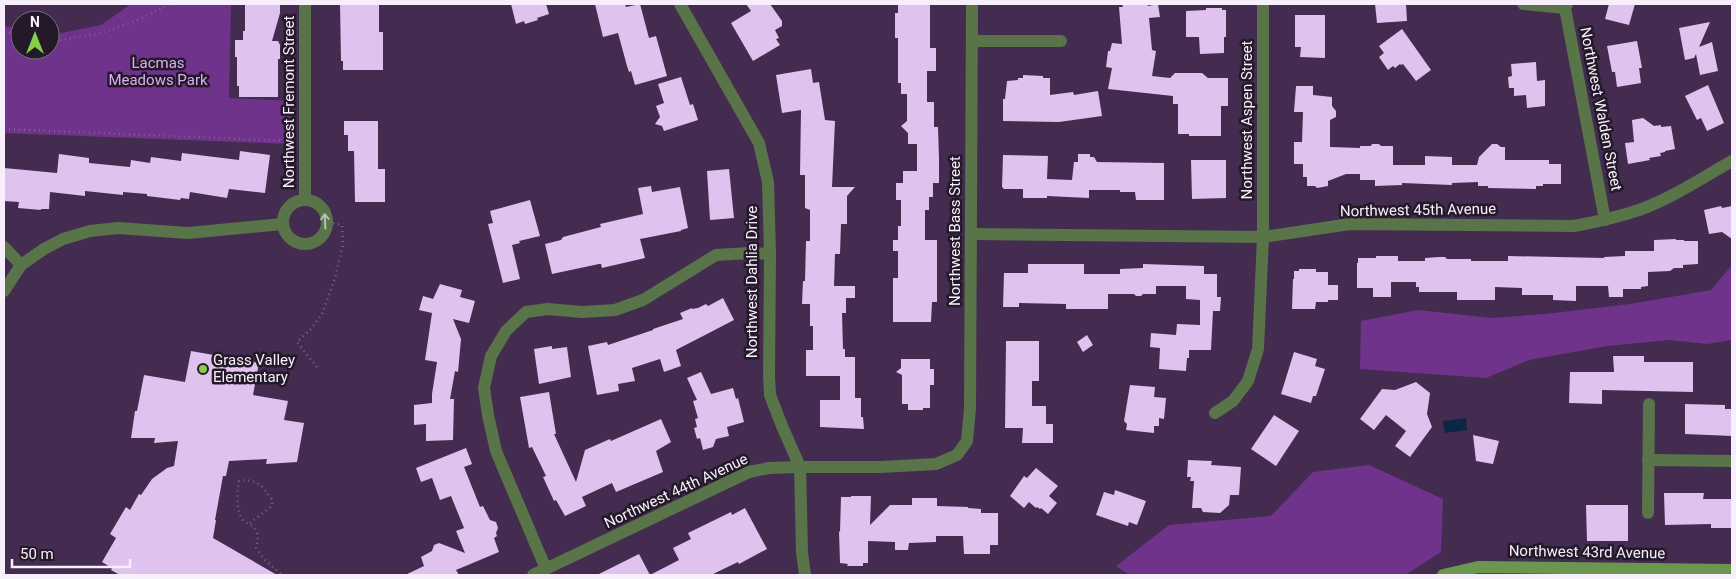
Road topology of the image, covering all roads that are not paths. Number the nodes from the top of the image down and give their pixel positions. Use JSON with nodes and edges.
{"nodes":[{"id":1,"x":305,"y":4,"type":"edge"},
{"id":2,"x":680,"y":4,"type":"edge"},
{"id":3,"x":972,"y":4,"type":"edge"},
{"id":4,"x":1263,"y":4,"type":"edge"},
{"id":5,"x":1523,"y":4,"type":"edge"},
{"id":6,"x":1566,"y":6,"type":"edge"},
{"id":7,"x":972,"y":41,"type":"junction"},
{"id":8,"x":1061,"y":41,"type":"dead end"},
{"id":9,"x":1732,"y":161,"type":"edge"},
{"id":10,"x":304,"y":200,"type":"junction"},
{"id":11,"x":1605,"y":220,"type":"junction"},
{"id":12,"x":282,"y":224,"type":"junction"},
{"id":13,"x":971,"y":234,"type":"junction"},
{"id":14,"x":1263,"y":237,"type":"junction"},
{"id":15,"x":4,"y":248,"type":"edge"},
{"id":16,"x":770,"y":254,"type":"junction"},
{"id":17,"x":21,"y":265,"type":"junction"},
{"id":18,"x":4,"y":291,"type":"edge"},
{"id":19,"x":1649,"y":404,"type":"dead end"},
{"id":20,"x":1215,"y":413,"type":"dead end"},
{"id":21,"x":957,"y":455,"type":"joint"},
{"id":22,"x":1648,"y":460,"type":"junction"},
{"id":23,"x":1732,"y":461,"type":"edge"},
{"id":24,"x":800,"y":466,"type":"junction"},
{"id":25,"x":1648,"y":512,"type":"dead end"},
{"id":26,"x":546,"y":569,"type":"junction"},
{"id":27,"x":1732,"y":570,"type":"edge"},
{"id":28,"x":533,"y":575,"type":"edge"},
{"id":29,"x":805,"y":575,"type":"edge"},
{"id":30,"x":1443,"y":575,"type":"edge"}],
"edges":[{"from":1,"to":10,"type":"street","name":"Northwest Fremont Street"},
{"from":2,"to":16,"type":"street","name":"Northwest Dahlia Drive"},
{"from":3,"to":7,"type":"street","name":"Northwest Bass Street"},
{"from":4,"to":14,"type":"street","name":"Northwest Aspen Street"},
{"from":5,"to":6,"type":"street"},
{"from":6,"to":11,"type":"street","name":"Northwest Walden Street"},
{"from":7,"to":8,"type":"street"},
{"from":7,"to":13,"type":"street","name":"Northwest Bass Street"},
{"from":9,"to":11,"type":"street","name":"Northwest 45th Avenue"},
{"from":10,"to":12,"type":"street"},
{"from":12,"to":10,"type":"street","one_way":true},
{"from":11,"to":14,"type":"street","name":"Northwest 45th Avenue"},
{"from":12,"to":17,"type":"street"},
{"from":13,"to":14,"type":"street","name":"Northwest 45th Avenue"},
{"from":13,"to":21,"type":"street","name":"Northwest Bass Street"},
{"from":14,"to":20,"type":"street","name":"Northwest Aspen Street"},
{"from":15,"to":17,"type":"street"},
{"from":16,"to":24,"type":"street","name":"Northwest Dahlia Drive"},
{"from":16,"to":26,"type":"street"},
{"from":17,"to":18,"type":"street"},
{"from":19,"to":22,"type":"street"},
{"from":21,"to":24,"type":"street","name":"Northwest 44th Avenue"},
{"from":22,"to":23,"type":"street"},
{"from":22,"to":25,"type":"street"},
{"from":24,"to":26,"type":"street","name":"Northwest 44th Avenue"},
{"from":24,"to":29,"type":"street","name":"Northwest Dahlia Drive"},
{"from":26,"to":28,"type":"street","name":"Northwest 44th Avenue"},
{"from":27,"to":30,"type":"street","name":"Northwest 43rd Avenue"}]}
